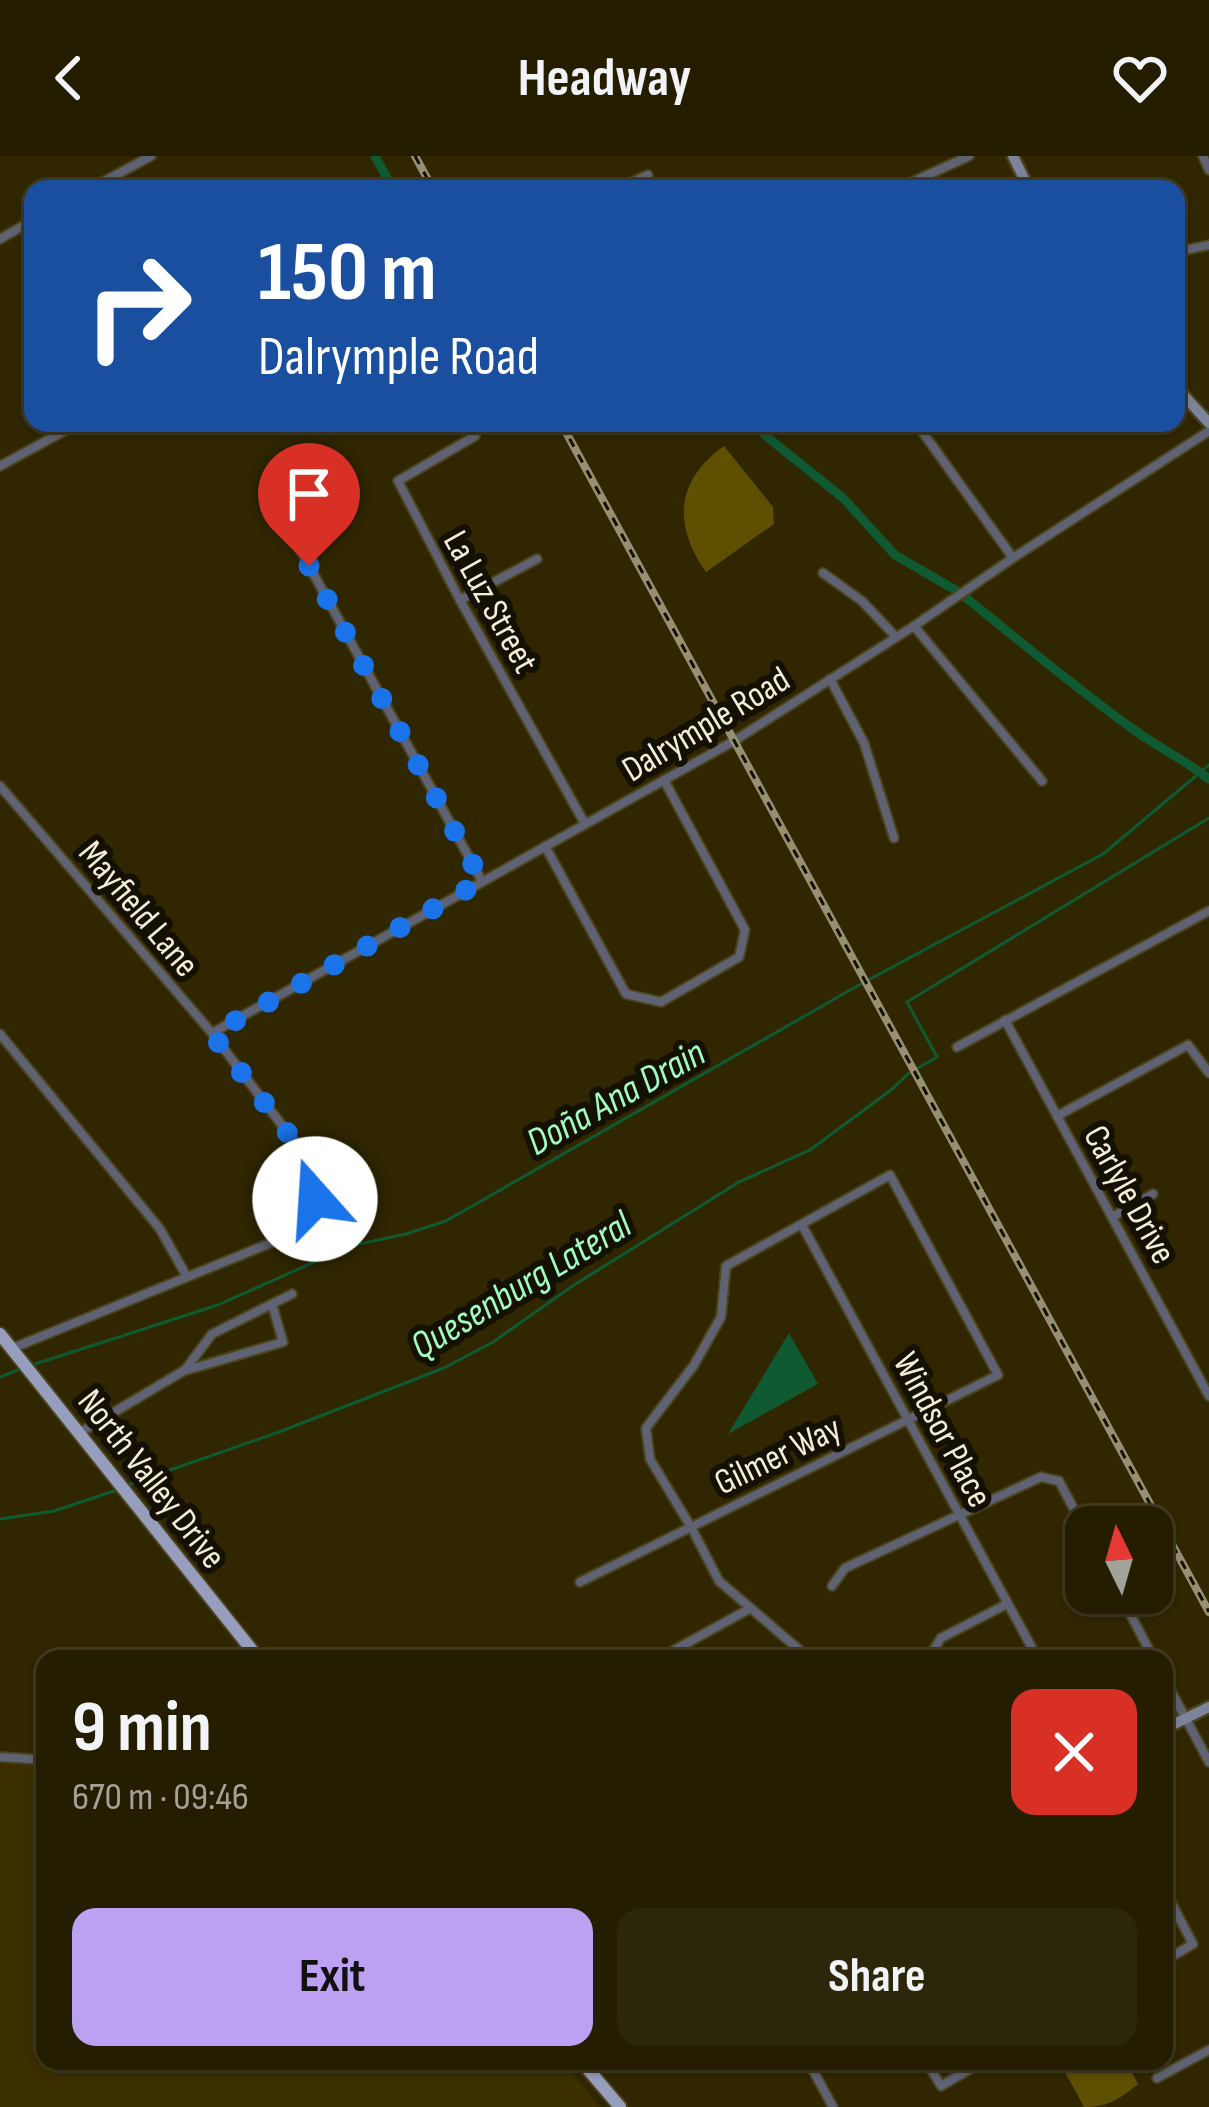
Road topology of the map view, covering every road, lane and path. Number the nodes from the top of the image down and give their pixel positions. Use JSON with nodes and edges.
{"nodes":[{"id":1,"x":151,"y":156,"type":"edge"},
{"id":2,"x":969,"y":156,"type":"edge"},
{"id":3,"x":1203,"y":156,"type":"edge"},
{"id":4,"x":1209,"y":170,"type":"edge"},
{"id":5,"x":648,"y":176,"type":"dead end"},
{"id":6,"x":107,"y":180,"type":"edge"},
{"id":7,"x":638,"y":180,"type":"edge"},
{"id":8,"x":917,"y":180,"type":"edge"},
{"id":9,"x":1204,"y":410,"type":"edge"},
{"id":10,"x":1209,"y":427,"type":"edge"},
{"id":11,"x":62,"y":432,"type":"edge"},
{"id":12,"x":922,"y":432,"type":"edge"},
{"id":13,"x":475,"y":436,"type":"dead end"},
{"id":14,"x":0,"y":466,"type":"edge"},
{"id":15,"x":290,"y":531,"type":"dead end"},
{"id":16,"x":1013,"y":558,"type":"junction"},
{"id":17,"x":537,"y":559,"type":"dead end"},
{"id":18,"x":823,"y":573,"type":"dead end"},
{"id":19,"x":460,"y":600,"type":"junction"},
{"id":20,"x":914,"y":626,"type":"junction"},
{"id":21,"x":895,"y":636,"type":"junction"},
{"id":22,"x":830,"y":679,"type":"junction"},
{"id":23,"x":664,"y":780,"type":"junction"},
{"id":24,"x":1042,"y":781,"type":"dead end"},
{"id":25,"x":0,"y":786,"type":"edge"},
{"id":26,"x":585,"y":824,"type":"junction"},
{"id":27,"x":894,"y":838,"type":"dead end"},
{"id":28,"x":545,"y":846,"type":"junction"},
{"id":29,"x":482,"y":881,"type":"junction"},
{"id":30,"x":1209,"y":911,"type":"edge"},
{"id":31,"x":1005,"y":1020,"type":"junction"},
{"id":32,"x":0,"y":1034,"type":"edge"},
{"id":33,"x":212,"y":1034,"type":"junction"},
{"id":34,"x":958,"y":1047,"type":"dead end"},
{"id":35,"x":1209,"y":1073,"type":"edge"},
{"id":36,"x":1057,"y":1116,"type":"junction"},
{"id":37,"x":1154,"y":1194,"type":"dead end"},
{"id":38,"x":1114,"y":1216,"type":"junction"},
{"id":39,"x":802,"y":1225,"type":"junction"},
{"id":40,"x":187,"y":1277,"type":"junction"},
{"id":41,"x":292,"y":1294,"type":"dead end"},
{"id":42,"x":272,"y":1304,"type":"junction"},
{"id":43,"x":0,"y":1334,"type":"edge"},
{"id":44,"x":15,"y":1352,"type":"junction"},
{"id":45,"x":1209,"y":1367,"type":"edge"},
{"id":46,"x":185,"y":1370,"type":"junction"},
{"id":47,"x":1197,"y":1374,"type":"junction"},
{"id":48,"x":1209,"y":1396,"type":"edge"},
{"id":49,"x":909,"y":1419,"type":"junction"},
{"id":50,"x":79,"y":1433,"type":"junction"},
{"id":51,"x":1072,"y":1506,"type":"edge"},
{"id":52,"x":959,"y":1514,"type":"junction"},
{"id":53,"x":691,"y":1527,"type":"junction"},
{"id":54,"x":580,"y":1582,"type":"dead end"},
{"id":55,"x":832,"y":1586,"type":"dead end"},
{"id":56,"x":1007,"y":1604,"type":"junction"},
{"id":57,"x":749,"y":1609,"type":"junction"},
{"id":58,"x":1130,"y":1614,"type":"edge"},
{"id":59,"x":252,"y":1650,"type":"edge"},
{"id":60,"x":674,"y":1650,"type":"edge"},
{"id":61,"x":799,"y":1650,"type":"edge"},
{"id":62,"x":934,"y":1650,"type":"edge"},
{"id":63,"x":1033,"y":1650,"type":"edge"},
{"id":64,"x":1149,"y":1650,"type":"edge"},
{"id":65,"x":1173,"y":1694,"type":"edge"},
{"id":66,"x":1209,"y":1707,"type":"edge"},
{"id":67,"x":1186,"y":1718,"type":"junction"},
{"id":68,"x":1173,"y":1724,"type":"edge"},
{"id":69,"x":0,"y":1757,"type":"edge"},
{"id":70,"x":36,"y":1759,"type":"edge"},
{"id":71,"x":1209,"y":1762,"type":"edge"},
{"id":72,"x":1173,"y":1906,"type":"edge"},
{"id":73,"x":1173,"y":1956,"type":"edge"},
{"id":74,"x":1209,"y":2050,"type":"edge"},
{"id":75,"x":1173,"y":2069,"type":"edge"},
{"id":76,"x":589,"y":2070,"type":"edge"},
{"id":77,"x":813,"y":2070,"type":"edge"},
{"id":78,"x":931,"y":2070,"type":"edge"},
{"id":79,"x":966,"y":2070,"type":"edge"},
{"id":80,"x":1172,"y":2070,"type":"edge"},
{"id":81,"x":1157,"y":2078,"type":"dead end"},
{"id":82,"x":620,"y":2107,"type":"edge"},
{"id":83,"x":833,"y":2107,"type":"edge"}],
"edges":[{"from":1,"to":6,"type":"street"},
{"from":2,"to":8,"type":"street"},
{"from":3,"to":4,"type":"street"},
{"from":5,"to":7,"type":"street"},
{"from":9,"to":10,"type":"street"},
{"from":10,"to":16,"type":"street","name":"Dalrymple Road"},
{"from":11,"to":14,"type":"street"},
{"from":12,"to":16,"type":"street"},
{"from":13,"to":19,"type":"street","name":"La Luz Street"},
{"from":15,"to":29,"type":"street"},
{"from":16,"to":20,"type":"street","name":"Dalrymple Road"},
{"from":17,"to":19,"type":"street"},
{"from":18,"to":21,"type":"street"},
{"from":19,"to":26,"type":"street","name":"La Luz Street"},
{"from":20,"to":21,"type":"street","name":"Dalrymple Road"},
{"from":20,"to":24,"type":"street"},
{"from":21,"to":22,"type":"street","name":"Dalrymple Road"},
{"from":22,"to":23,"type":"street","name":"Dalrymple Road"},
{"from":22,"to":27,"type":"street"},
{"from":23,"to":26,"type":"street","name":"Dalrymple Road"},
{"from":23,"to":28,"type":"street"},
{"from":25,"to":33,"type":"street","name":"Mayfield Lane"},
{"from":26,"to":28,"type":"street","name":"Dalrymple Road"},
{"from":28,"to":29,"type":"street","name":"Dalrymple Road"},
{"from":29,"to":33,"type":"street","name":"Dalrymple Road"},
{"from":30,"to":31,"type":"street"},
{"from":31,"to":34,"type":"street"},
{"from":31,"to":36,"type":"street","name":"Carlyle Drive"},
{"from":32,"to":40,"type":"street"},
{"from":33,"to":40,"type":"street","name":"Mayfield Lane"},
{"from":35,"to":36,"type":"street"},
{"from":36,"to":38,"type":"street","name":"Carlyle Drive"},
{"from":37,"to":38,"type":"street"},
{"from":38,"to":47,"type":"street","name":"Carlyle Drive"},
{"from":39,"to":49,"type":"street","name":"Windsor Place"},
{"from":39,"to":49,"type":"street","name":"Gilmer Way"},
{"from":39,"to":53,"type":"street"},
{"from":40,"to":44,"type":"street","name":"Mayfield Lane"},
{"from":41,"to":42,"type":"street"},
{"from":42,"to":46,"type":"street"},
{"from":42,"to":46,"type":"street"},
{"from":43,"to":44,"type":"main road","name":"North Valley Drive"},
{"from":44,"to":50,"type":"main road","name":"North Valley Drive"},
{"from":45,"to":47,"type":"street"},
{"from":46,"to":50,"type":"street"},
{"from":47,"to":48,"type":"street","name":"Carlyle Drive"},
{"from":49,"to":52,"type":"street","name":"Windsor Place"},
{"from":49,"to":53,"type":"street","name":"Gilmer Way"},
{"from":50,"to":59,"type":"main road","name":"North Valley Drive"},
{"from":51,"to":52,"type":"street"},
{"from":52,"to":55,"type":"street"},
{"from":52,"to":56,"type":"street","name":"Windsor Place"},
{"from":53,"to":54,"type":"street","name":"Gilmer Way"},
{"from":53,"to":57,"type":"street"},
{"from":56,"to":62,"type":"street"},
{"from":56,"to":63,"type":"street","name":"Windsor Place"},
{"from":57,"to":60,"type":"street"},
{"from":57,"to":61,"type":"street"},
{"from":58,"to":64,"type":"street"},
{"from":65,"to":67,"type":"street"},
{"from":66,"to":67,"type":"street"},
{"from":67,"to":68,"type":"street"},
{"from":67,"to":71,"type":"street"},
{"from":69,"to":70,"type":"street"},
{"from":72,"to":73,"type":"street"},
{"from":74,"to":75,"type":"street"},
{"from":76,"to":82,"type":"main road"},
{"from":77,"to":83,"type":"street"},
{"from":78,"to":79,"type":"street"},
{"from":80,"to":81,"type":"street"}]}
